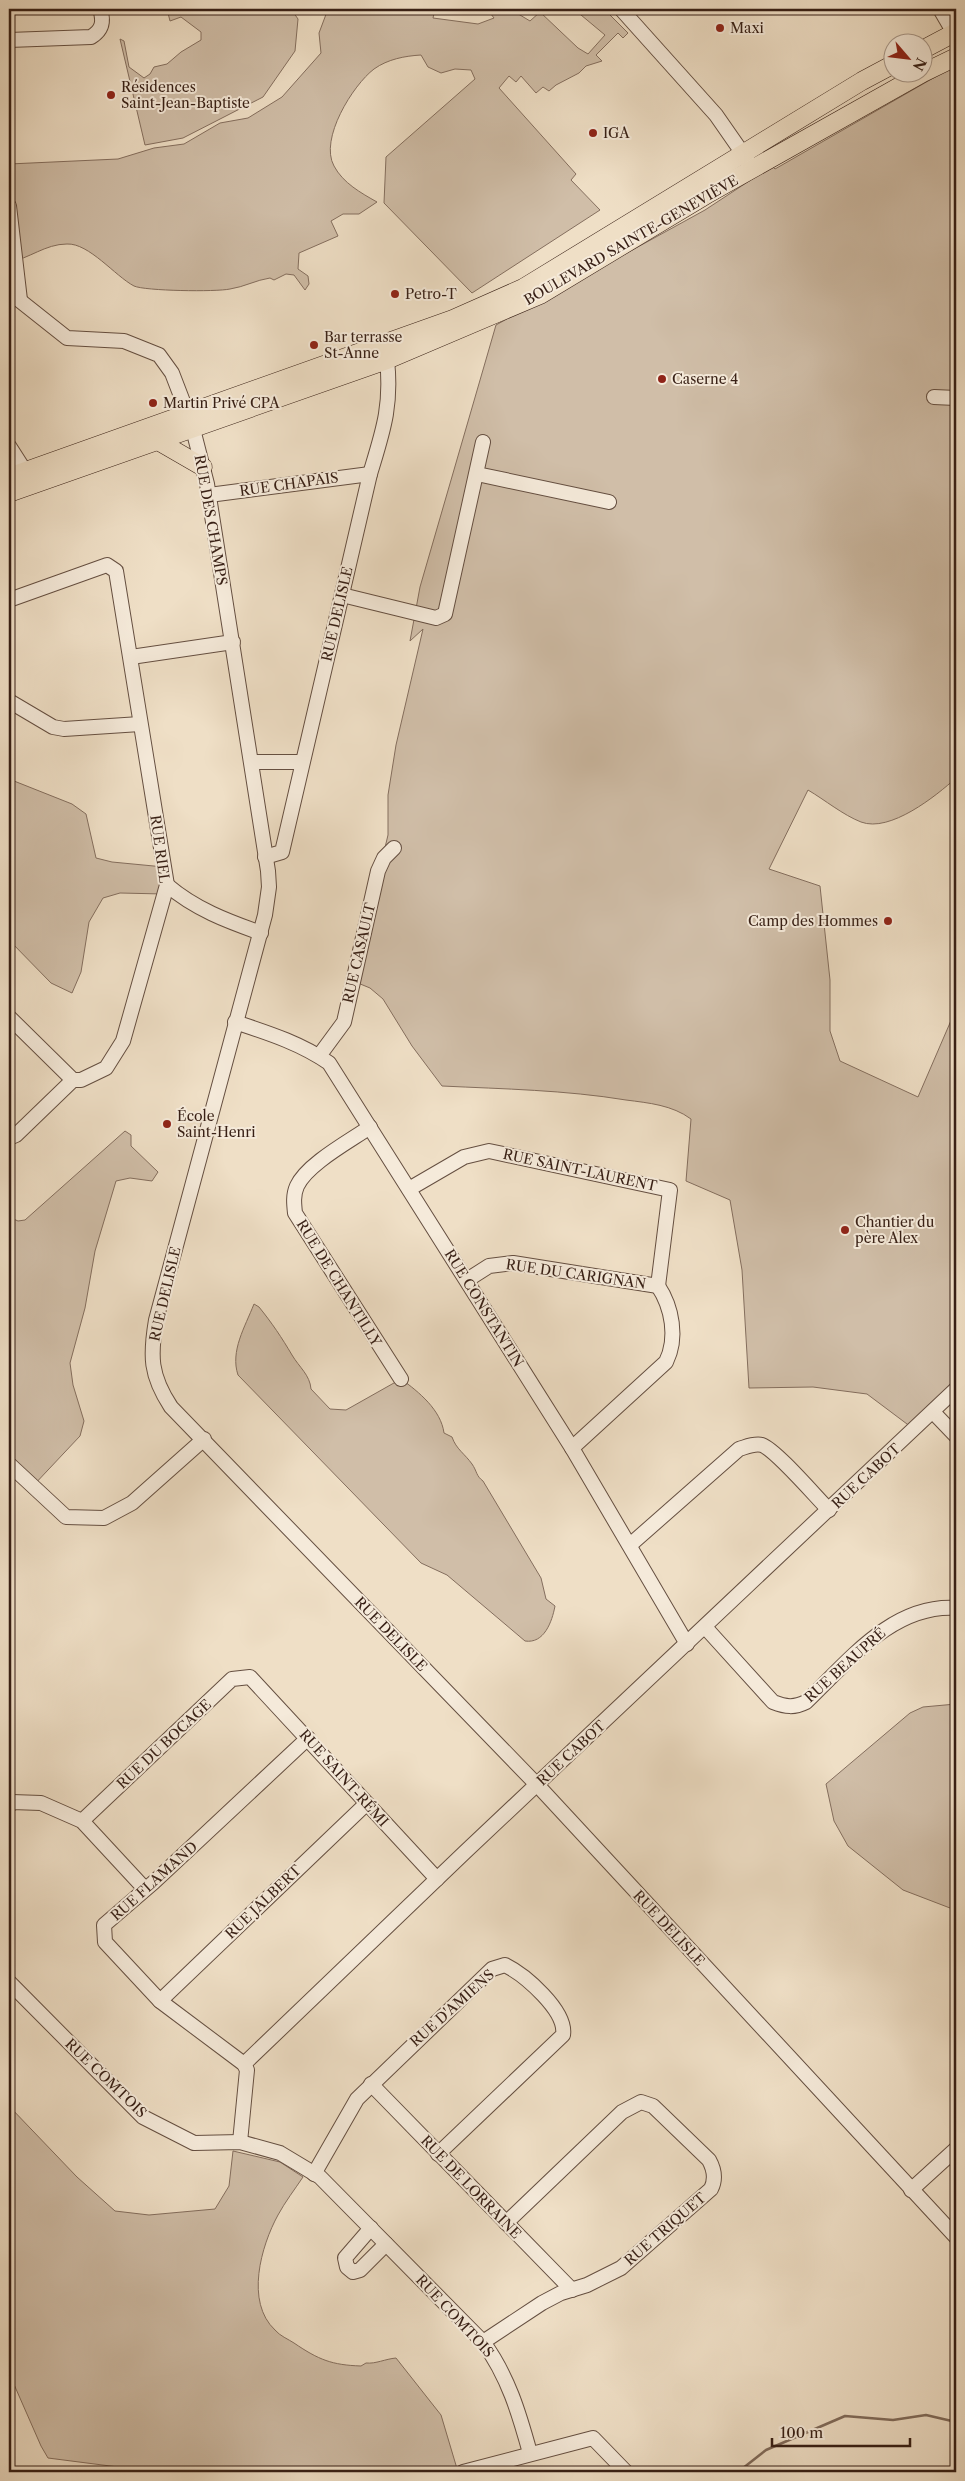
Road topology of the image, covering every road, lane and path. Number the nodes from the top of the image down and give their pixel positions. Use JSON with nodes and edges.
{"nodes":[{"id":1,"x":100,"y":9,"type":"edge"},
{"id":2,"x":940,"y":9,"type":"edge"},
{"id":3,"x":628,"y":11,"type":"edge"},
{"id":4,"x":955,"y":33,"type":"edge"},
{"id":5,"x":9,"y":40,"type":"edge"},
{"id":6,"x":932,"y":45,"type":"edge"},
{"id":7,"x":956,"y":57,"type":"edge"},
{"id":8,"x":882,"y":70,"type":"edge"},
{"id":9,"x":744,"y":154,"type":"junction"},
{"id":10,"x":754,"y":170,"type":"junction"},
{"id":11,"x":9,"y":206,"type":"edge"},
{"id":12,"x":14,"y":296,"type":"edge"},
{"id":13,"x":387,"y":360,"type":"junction"},
{"id":14,"x":934,"y":397,"type":"dead end"},
{"id":15,"x":956,"y":398,"type":"edge"},
{"id":16,"x":189,"y":420,"type":"junction"},
{"id":17,"x":158,"y":441,"type":"junction"},
{"id":18,"x":483,"y":442,"type":"dead end"},
{"id":19,"x":9,"y":446,"type":"edge"},
{"id":20,"x":203,"y":467,"type":"junction"},
{"id":21,"x":17,"y":474,"type":"edge"},
{"id":22,"x":370,"y":474,"type":"junction"},
{"id":23,"x":477,"y":474,"type":"junction"},
{"id":24,"x":9,"y":493,"type":"edge"},
{"id":25,"x":209,"y":495,"type":"junction"},
{"id":26,"x":610,"y":502,"type":"dead end"},
{"id":27,"x":342,"y":595,"type":"junction"},
{"id":28,"x":9,"y":600,"type":"edge"},
{"id":29,"x":233,"y":642,"type":"junction"},
{"id":30,"x":131,"y":657,"type":"junction"},
{"id":31,"x":9,"y":701,"type":"edge"},
{"id":32,"x":140,"y":724,"type":"junction"},
{"id":33,"x":252,"y":762,"type":"junction"},
{"id":34,"x":302,"y":762,"type":"junction"},
{"id":35,"x":394,"y":848,"type":"dead end"},
{"id":36,"x":265,"y":857,"type":"junction"},
{"id":37,"x":168,"y":885,"type":"junction"},
{"id":38,"x":265,"y":915,"type":"joint"},
{"id":39,"x":261,"y":933,"type":"junction"},
{"id":40,"x":9,"y":1017,"type":"edge"},
{"id":41,"x":235,"y":1022,"type":"junction"},
{"id":42,"x":319,"y":1056,"type":"junction"},
{"id":43,"x":73,"y":1080,"type":"junction"},
{"id":44,"x":370,"y":1127,"type":"junction"},
{"id":45,"x":9,"y":1138,"type":"edge"},
{"id":46,"x":409,"y":1189,"type":"junction"},
{"id":47,"x":467,"y":1280,"type":"junction"},
{"id":48,"x":658,"y":1286,"type":"junction"},
{"id":49,"x":401,"y":1379,"type":"dead end"},
{"id":50,"x":956,"y":1389,"type":"edge"},
{"id":51,"x":933,"y":1412,"type":"junction"},
{"id":52,"x":956,"y":1436,"type":"edge"},
{"id":53,"x":204,"y":1439,"type":"junction"},
{"id":54,"x":572,"y":1448,"type":"junction"},
{"id":55,"x":9,"y":1464,"type":"edge"},
{"id":56,"x":828,"y":1510,"type":"junction"},
{"id":57,"x":630,"y":1545,"type":"junction"},
{"id":58,"x":956,"y":1608,"type":"edge"},
{"id":59,"x":705,"y":1627,"type":"junction"},
{"id":60,"x":687,"y":1644,"type":"junction"},
{"id":61,"x":250,"y":1677,"type":"joint"},
{"id":62,"x":308,"y":1738,"type":"junction"},
{"id":63,"x":536,"y":1786,"type":"junction"},
{"id":64,"x":366,"y":1804,"type":"junction"},
{"id":65,"x":9,"y":1806,"type":"edge"},
{"id":66,"x":82,"y":1821,"type":"junction"},
{"id":67,"x":437,"y":1879,"type":"junction"},
{"id":68,"x":145,"y":1889,"type":"junction"},
{"id":69,"x":9,"y":1982,"type":"edge"},
{"id":70,"x":160,"y":2001,"type":"junction"},
{"id":71,"x":244,"y":2064,"type":"junction"},
{"id":72,"x":371,"y":2084,"type":"junction"},
{"id":73,"x":240,"y":2142,"type":"junction"},
{"id":74,"x":956,"y":2149,"type":"edge"},
{"id":75,"x":438,"y":2154,"type":"junction"},
{"id":76,"x":314,"y":2174,"type":"junction"},
{"id":77,"x":911,"y":2190,"type":"junction"},
{"id":78,"x":506,"y":2223,"type":"junction"},
{"id":79,"x":371,"y":2228,"type":"junction"},
{"id":80,"x":956,"y":2237,"type":"edge"},
{"id":81,"x":386,"y":2244,"type":"junction"},
{"id":82,"x":572,"y":2290,"type":"junction"},
{"id":83,"x":483,"y":2342,"type":"junction"},
{"id":84,"x":530,"y":2453,"type":"junction"},
{"id":85,"x":470,"y":2471,"type":"edge"},
{"id":86,"x":626,"y":2472,"type":"edge"}],
"edges":[{"from":1,"to":5,"type":"street"},
{"from":2,"to":4,"type":"street"},
{"from":3,"to":9,"type":"street"},
{"from":4,"to":6,"type":"main road"},
{"from":7,"to":10,"type":"main road","name":"BOULEVARD SAINTE-GENEVIÈVE"},
{"from":8,"to":9,"type":"main road","name":"BOULEVARD SAINTE-GENEVIÈVE"},
{"from":9,"to":10,"type":"street"},
{"from":9,"to":16,"type":"main road","name":"BOULEVARD SAINTE-GENEVIÈVE"},
{"from":10,"to":13,"type":"main road","name":"BOULEVARD SAINTE-GENEVIÈVE"},
{"from":11,"to":12,"type":"street","name":"RUE DES CHAMPS"},
{"from":12,"to":16,"type":"street","name":"RUE DES CHAMPS"},
{"from":13,"to":16,"type":"main road","name":"BOULEVARD SAINTE-GENEVIÈVE"},
{"from":13,"to":22,"type":"street","name":"RUE DELISLE"},
{"from":14,"to":15,"type":"street"},
{"from":16,"to":17,"type":"main road","name":"BOULEVARD SAINTE-GENEVIÈVE"},
{"from":16,"to":20,"type":"street","name":"RUE DES CHAMPS"},
{"from":16,"to":21,"type":"main road","name":"BOULEVARD SAINTE-GENEVIÈVE"},
{"from":17,"to":20,"type":"main road"},
{"from":17,"to":24,"type":"main road","name":"BOULEVARD SAINTE-GENEVIÈVE"},
{"from":18,"to":23,"type":"street"},
{"from":19,"to":21,"type":"street"},
{"from":20,"to":25,"type":"street","name":"RUE DES CHAMPS"},
{"from":22,"to":25,"type":"street","name":"RUE CHAPAIS"},
{"from":22,"to":27,"type":"street","name":"RUE DELISLE"},
{"from":23,"to":26,"type":"street"},
{"from":23,"to":27,"type":"street"},
{"from":25,"to":29,"type":"street","name":"RUE DES CHAMPS"},
{"from":27,"to":34,"type":"street","name":"RUE DELISLE"},
{"from":28,"to":30,"type":"street","name":"RUE RIEL"},
{"from":29,"to":30,"type":"street"},
{"from":29,"to":33,"type":"street","name":"RUE DES CHAMPS"},
{"from":30,"to":32,"type":"street","name":"RUE RIEL"},
{"from":31,"to":32,"type":"street"},
{"from":32,"to":37,"type":"street","name":"RUE RIEL"},
{"from":33,"to":34,"type":"street"},
{"from":33,"to":36,"type":"street","name":"RUE DES CHAMPS"},
{"from":34,"to":36,"type":"street","name":"RUE DELISLE"},
{"from":35,"to":42,"type":"street","name":"RUE CASAULT"},
{"from":36,"to":38,"type":"street","name":"RUE DES CHAMPS"},
{"from":37,"to":39,"type":"street"},
{"from":37,"to":43,"type":"street","name":"RUE RIEL"},
{"from":38,"to":39,"type":"street","name":"RUE DELISLE"},
{"from":39,"to":41,"type":"street","name":"RUE DELISLE"},
{"from":40,"to":43,"type":"street"},
{"from":41,"to":42,"type":"street","name":"RUE CONSTANTIN"},
{"from":41,"to":53,"type":"street","name":"RUE DELISLE"},
{"from":42,"to":44,"type":"street","name":"RUE CONSTANTIN"},
{"from":43,"to":45,"type":"street","name":"RUE RIEL"},
{"from":44,"to":46,"type":"street","name":"RUE CONSTANTIN"},
{"from":44,"to":49,"type":"street","name":"RUE DE CHANTILLY"},
{"from":46,"to":47,"type":"street","name":"RUE CONSTANTIN"},
{"from":46,"to":48,"type":"street","name":"RUE SAINT-LAURENT"},
{"from":47,"to":48,"type":"street","name":"RUE DU CARIGNAN"},
{"from":47,"to":54,"type":"street","name":"RUE CONSTANTIN"},
{"from":48,"to":54,"type":"street"},
{"from":50,"to":51,"type":"street","name":"RUE CABOT"},
{"from":51,"to":52,"type":"street"},
{"from":51,"to":56,"type":"street","name":"RUE CABOT"},
{"from":53,"to":55,"type":"street"},
{"from":53,"to":63,"type":"street","name":"RUE DELISLE"},
{"from":54,"to":57,"type":"street","name":"RUE CONSTANTIN"},
{"from":56,"to":57,"type":"street"},
{"from":56,"to":59,"type":"street","name":"RUE CABOT"},
{"from":57,"to":60,"type":"street","name":"RUE CONSTANTIN"},
{"from":58,"to":59,"type":"street","name":"RUE BEAUPRÉ"},
{"from":59,"to":60,"type":"street","name":"RUE CABOT"},
{"from":60,"to":63,"type":"street","name":"RUE CABOT"},
{"from":61,"to":62,"type":"street","name":"RUE SAINT-RÉMI"},
{"from":61,"to":66,"type":"street","name":"RUE DU BOCAGE"},
{"from":62,"to":64,"type":"street","name":"RUE SAINT-RÉMI"},
{"from":62,"to":68,"type":"street","name":"RUE FLAMAND"},
{"from":63,"to":67,"type":"street","name":"RUE CABOT"},
{"from":63,"to":77,"type":"street","name":"RUE DELISLE"},
{"from":64,"to":67,"type":"street","name":"RUE SAINT-RÉMI"},
{"from":64,"to":70,"type":"street","name":"RUE JALBERT"},
{"from":65,"to":66,"type":"street"},
{"from":66,"to":68,"type":"street"},
{"from":67,"to":71,"type":"street","name":"RUE CABOT"},
{"from":68,"to":70,"type":"street","name":"RUE FLAMAND"},
{"from":69,"to":73,"type":"street","name":"RUE COMTOIS"},
{"from":70,"to":71,"type":"street","name":"RUE FLAMAND"},
{"from":71,"to":73,"type":"street"},
{"from":72,"to":75,"type":"street","name":"RUE DE LORRAINE"},
{"from":72,"to":75,"type":"street","name":"RUE D'AMIENS"},
{"from":72,"to":76,"type":"street","name":"RUE D'AMIENS"},
{"from":73,"to":76,"type":"street","name":"RUE COMTOIS"},
{"from":74,"to":77,"type":"street"},
{"from":75,"to":78,"type":"street","name":"RUE DE LORRAINE"},
{"from":76,"to":79,"type":"street","name":"RUE COMTOIS"},
{"from":77,"to":80,"type":"street","name":"RUE DELISLE"},
{"from":78,"to":82,"type":"street","name":"RUE DE LORRAINE"},
{"from":78,"to":82,"type":"street","name":"RUE TRIQUET"},
{"from":79,"to":81,"type":"street","name":"RUE COMTOIS"},
{"from":79,"to":81,"type":"street"},
{"from":81,"to":83,"type":"street","name":"RUE COMTOIS"},
{"from":82,"to":83,"type":"street","name":"RUE TRIQUET"},
{"from":83,"to":84,"type":"street","name":"RUE COMTOIS"},
{"from":84,"to":85,"type":"street"},
{"from":84,"to":86,"type":"street"}]}
